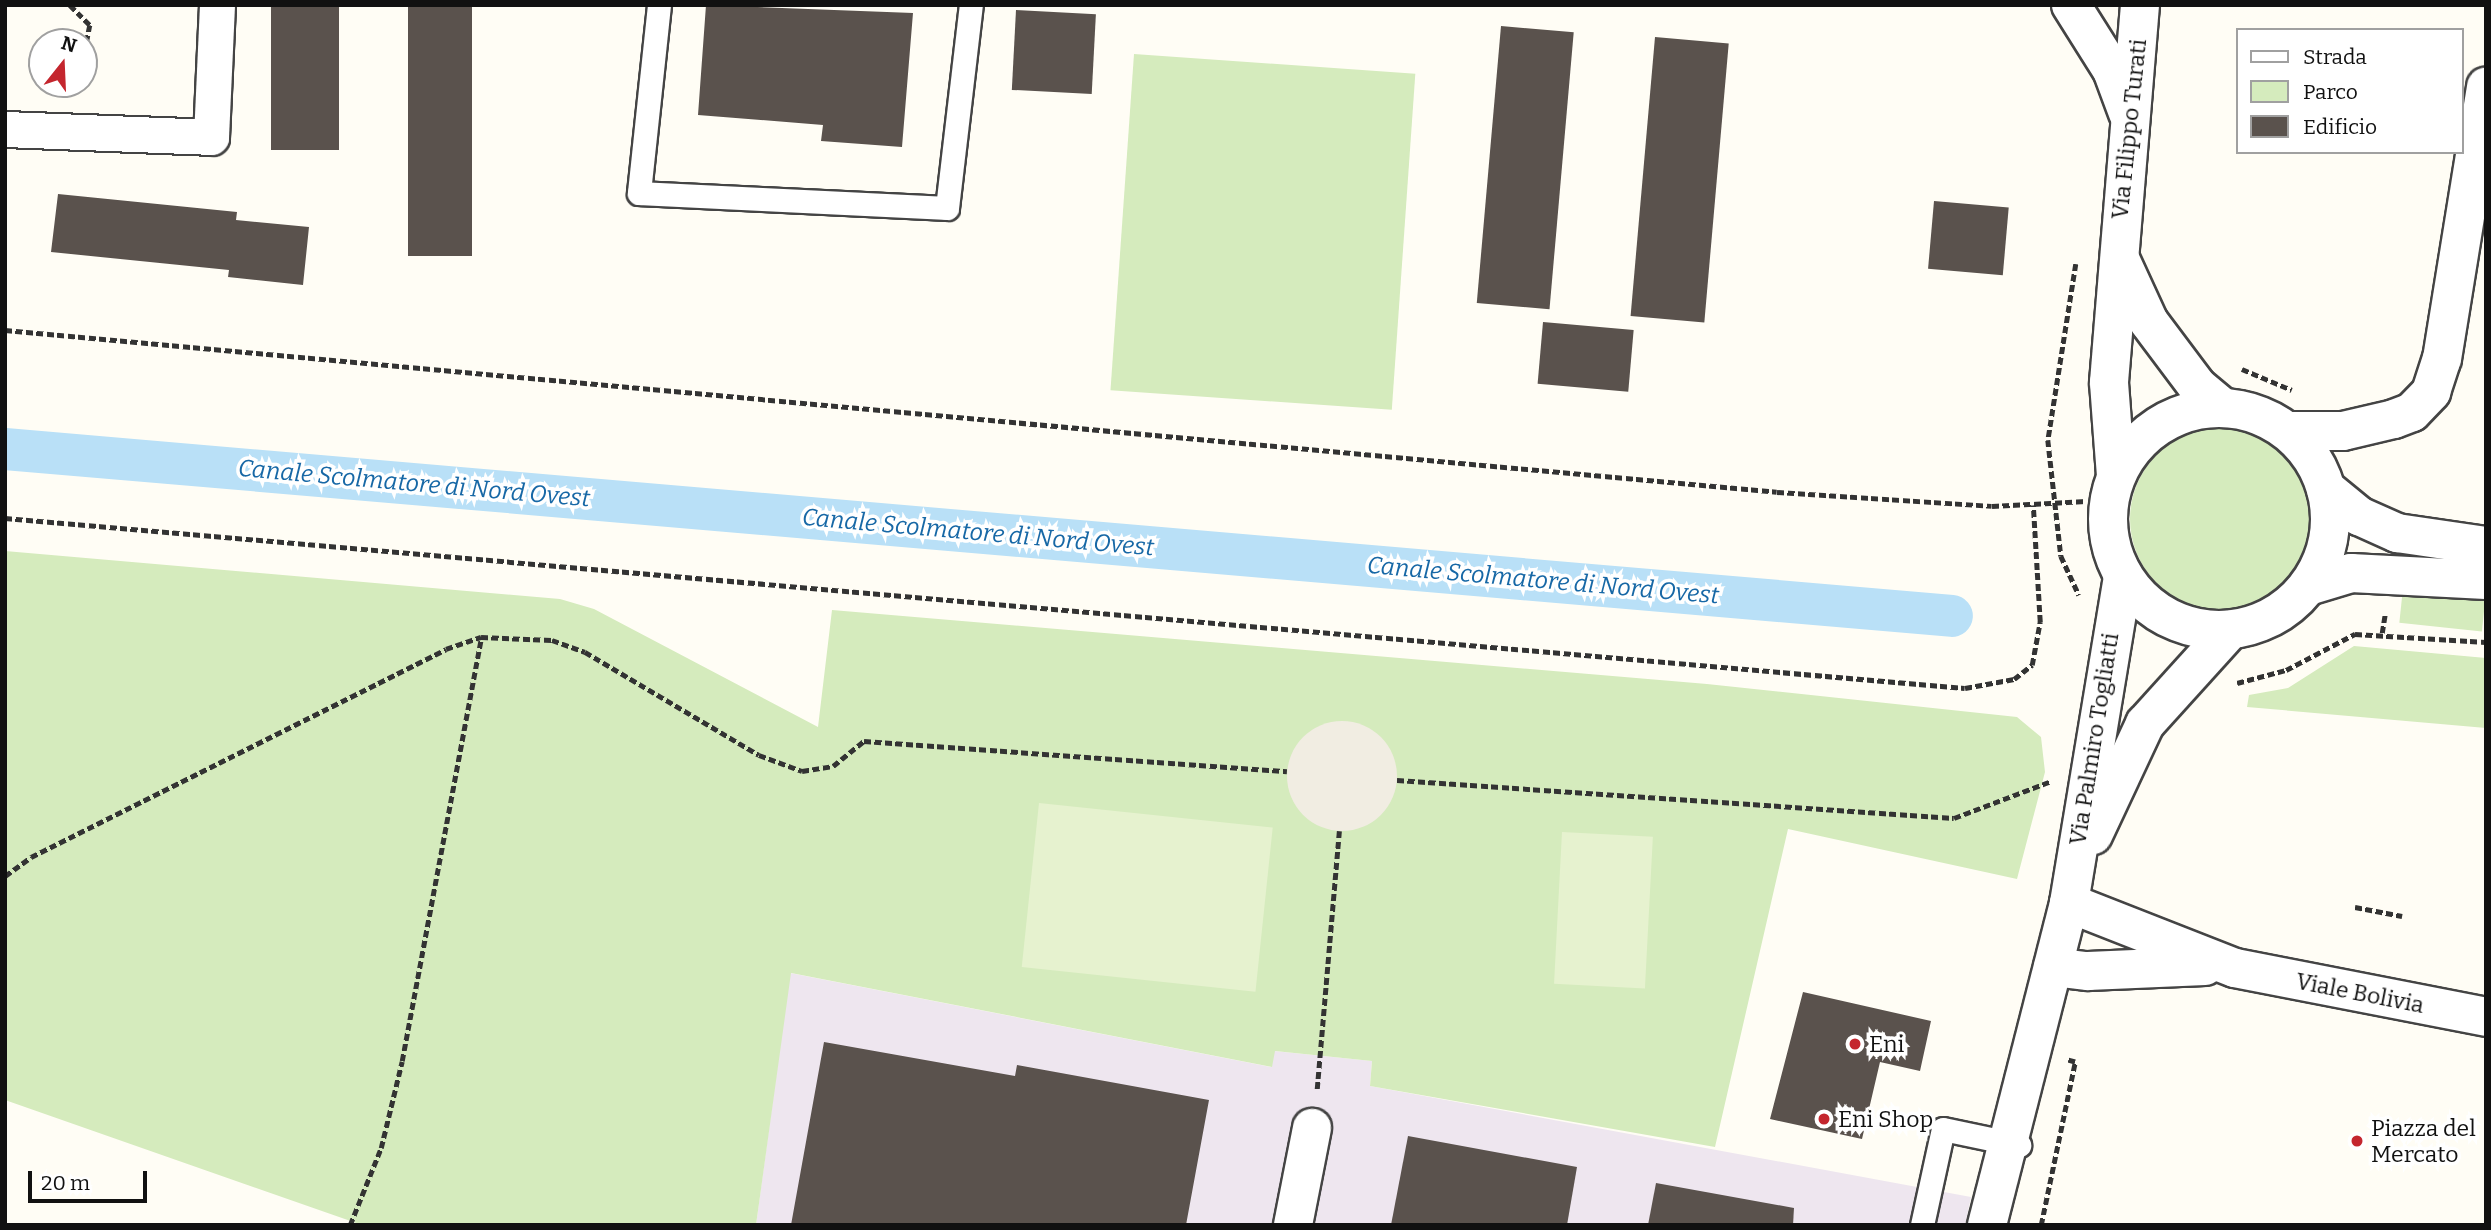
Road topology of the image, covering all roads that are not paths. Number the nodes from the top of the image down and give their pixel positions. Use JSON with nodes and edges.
{"nodes":[{"id":1,"x":217,"y":5,"type":"edge"},
{"id":2,"x":659,"y":5,"type":"edge"},
{"id":3,"x":971,"y":5,"type":"edge"},
{"id":4,"x":2071,"y":5,"type":"edge"},
{"id":5,"x":2140,"y":5,"type":"edge"},
{"id":6,"x":2486,"y":87,"type":"edge"},
{"id":7,"x":2129,"y":115,"type":"junction"},
{"id":8,"x":5,"y":129,"type":"edge"},
{"id":9,"x":2117,"y":254,"type":"junction"},
{"id":10,"x":2223,"y":408,"type":"junction"},
{"id":11,"x":2288,"y":431,"type":"junction"},
{"id":12,"x":2113,"y":488,"type":"junction"},
{"id":13,"x":2326,"y":489,"type":"junction"},
{"id":14,"x":2486,"y":546,"type":"edge"},
{"id":15,"x":2123,"y":576,"type":"junction"},
{"id":16,"x":2486,"y":580,"type":"edge"},
{"id":17,"x":2308,"y":586,"type":"junction"},
{"id":18,"x":2230,"y":630,"type":"junction"},
{"id":19,"x":2069,"y":903,"type":"junction"},
{"id":20,"x":2053,"y":967,"type":"junction"},
{"id":21,"x":2235,"y":968,"type":"junction"},
{"id":22,"x":2486,"y":1017,"type":"edge"},
{"id":23,"x":1312,"y":1128,"type":"road end"},
{"id":24,"x":2015,"y":1144,"type":"junction"},
{"id":25,"x":1293,"y":1225,"type":"edge"},
{"id":26,"x":1922,"y":1225,"type":"edge"},
{"id":27,"x":1987,"y":1225,"type":"edge"},
{"id":28,"x":2009,"y":1225,"type":"edge"}],
"edges":[{"from":1,"to":8,"type":"street"},
{"from":2,"to":3,"type":"lane"},
{"from":4,"to":7,"type":"street"},
{"from":5,"to":7,"type":"street","name":"Via Filippo Turati"},
{"from":6,"to":11,"type":"street"},
{"from":7,"to":9,"type":"street","name":"Via Filippo Turati"},
{"from":9,"to":10,"type":"street"},
{"from":9,"to":12,"type":"street","name":"Via Filippo Turati"},
{"from":10,"to":11,"type":"street"},
{"from":10,"to":12,"type":"street"},
{"from":11,"to":13,"type":"street"},
{"from":12,"to":15,"type":"street"},
{"from":13,"to":14,"type":"street"},
{"from":13,"to":17,"type":"street"},
{"from":15,"to":18,"type":"street"},
{"from":15,"to":19,"type":"street","name":"Via Palmiro Togliatti"},
{"from":16,"to":17,"type":"street"},
{"from":17,"to":18,"type":"street"},
{"from":18,"to":19,"type":"street","name":"Via Palmiro Togliatti"},
{"from":19,"to":20,"type":"street","name":"Via Palmiro Togliatti"},
{"from":19,"to":21,"type":"street","name":"Viale Bolivia"},
{"from":20,"to":21,"type":"street","name":"Viale Bolivia"},
{"from":20,"to":24,"type":"street","name":"Via Palmiro Togliatti"},
{"from":21,"to":22,"type":"street","name":"Viale Bolivia"},
{"from":23,"to":25,"type":"street"},
{"from":24,"to":26,"type":"lane"},
{"from":24,"to":27,"type":"street","name":"Via Palmiro Togliatti"},
{"from":24,"to":28,"type":"street","name":"Via Palmiro Togliatti"}]}
